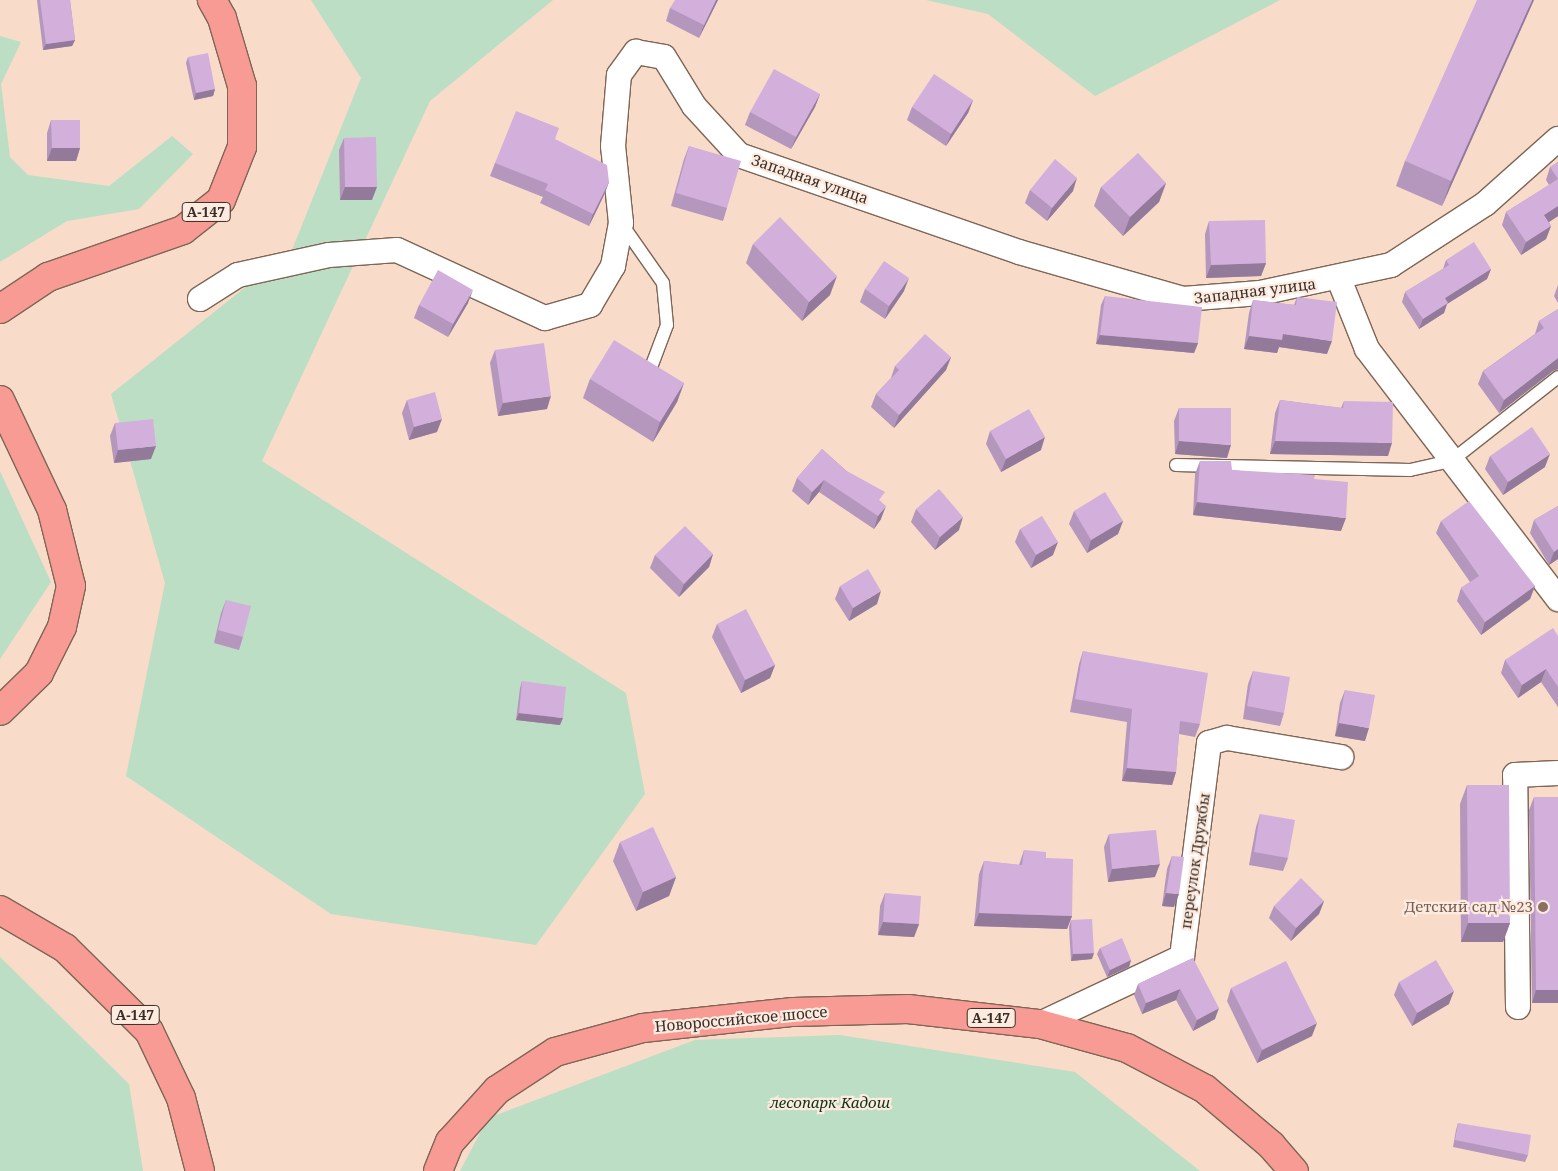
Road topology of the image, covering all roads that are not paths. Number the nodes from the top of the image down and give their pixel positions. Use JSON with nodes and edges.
{"nodes":[{"id":1,"x":212,"y":0,"type":"edge"},
{"id":2,"x":1558,"y":139,"type":"edge"},
{"id":3,"x":622,"y":223,"type":"junction"},
{"id":4,"x":1339,"y":279,"type":"junction"},
{"id":5,"x":200,"y":300,"type":"dead end"},
{"id":6,"x":0,"y":309,"type":"edge"},
{"id":7,"x":652,"y":365,"type":"edge"},
{"id":8,"x":1558,"y":377,"type":"edge"},
{"id":9,"x":0,"y":400,"type":"edge"},
{"id":10,"x":1451,"y":461,"type":"junction"},
{"id":11,"x":1176,"y":465,"type":"dead end"},
{"id":12,"x":1558,"y":599,"type":"edge"},
{"id":13,"x":0,"y":711,"type":"edge"},
{"id":14,"x":1341,"y":757,"type":"dead end"},
{"id":15,"x":1558,"y":773,"type":"edge"},
{"id":16,"x":0,"y":910,"type":"edge"},
{"id":17,"x":1518,"y":1007,"type":"dead end"},
{"id":18,"x":1040,"y":1024,"type":"junction"},
{"id":19,"x":200,"y":1171,"type":"edge"},
{"id":20,"x":438,"y":1171,"type":"edge"},
{"id":21,"x":1294,"y":1171,"type":"edge"}],
"edges":[{"from":1,"to":6,"type":"highway","number":"А-147"},
{"from":2,"to":4,"type":"street","name":"Западная улица"},
{"from":3,"to":4,"type":"street","name":"Западная улица"},
{"from":3,"to":5,"type":"street","name":"Западная улица"},
{"from":3,"to":7,"type":"lane"},
{"from":4,"to":10,"type":"street"},
{"from":8,"to":10,"type":"lane"},
{"from":9,"to":13,"type":"highway"},
{"from":10,"to":11,"type":"lane"},
{"from":10,"to":12,"type":"street"},
{"from":14,"to":18,"type":"street","name":"переулок Дружбы"},
{"from":15,"to":17,"type":"street"},
{"from":16,"to":19,"type":"highway","number":"А-147"},
{"from":18,"to":20,"type":"highway","name":"Новороссийское шоссе","number":"А-147"},
{"from":18,"to":21,"type":"highway","name":"Новороссийское шоссе","number":"А-147"}]}
